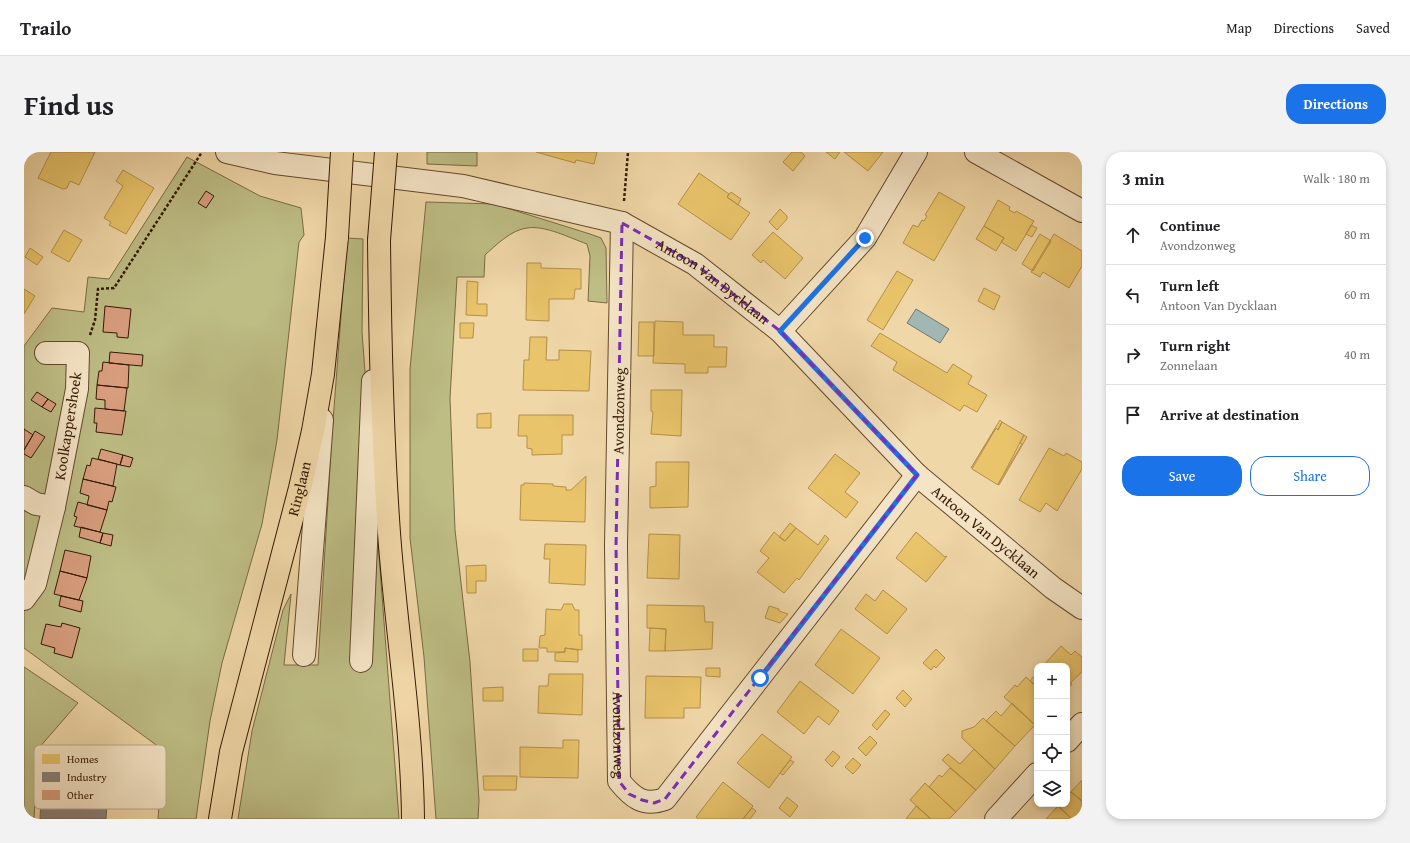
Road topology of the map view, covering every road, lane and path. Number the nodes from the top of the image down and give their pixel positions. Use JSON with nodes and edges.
{"nodes":[{"id":1,"x":202,"y":152,"type":"edge"},
{"id":2,"x":227,"y":152,"type":"edge"},
{"id":3,"x":342,"y":152,"type":"edge"},
{"id":4,"x":386,"y":152,"type":"edge"},
{"id":5,"x":628,"y":152,"type":"edge"},
{"id":6,"x":916,"y":152,"type":"edge"},
{"id":7,"x":976,"y":152,"type":"edge"},
{"id":8,"x":1082,"y":212,"type":"edge"},
{"id":9,"x":622,"y":223,"type":"junction"},
{"id":10,"x":337,"y":238,"type":"junction"},
{"id":11,"x":379,"y":240,"type":"junction"},
{"id":12,"x":780,"y":331,"type":"junction"},
{"id":13,"x":46,"y":353,"type":"dead end"},
{"id":14,"x":78,"y":353,"type":"junction"},
{"id":15,"x":917,"y":475,"type":"junction"},
{"id":16,"x":24,"y":497,"type":"edge"},
{"id":17,"x":54,"y":507,"type":"junction"},
{"id":18,"x":24,"y":599,"type":"edge"},
{"id":19,"x":1082,"y":608,"type":"edge"},
{"id":20,"x":304,"y":655,"type":"dead end"},
{"id":21,"x":361,"y":661,"type":"dead end"},
{"id":22,"x":1082,"y":724,"type":"edge"},
{"id":23,"x":1070,"y":737,"type":"edge"},
{"id":24,"x":1034,"y":777,"type":"edge"},
{"id":25,"x":651,"y":811,"type":"edge"},
{"id":26,"x":220,"y":819,"type":"edge"},
{"id":27,"x":413,"y":819,"type":"edge"},
{"id":28,"x":996,"y":819,"type":"edge"}],
"edges":[{"from":1,"to":14,"type":"path"},
{"from":2,"to":9,"type":"street","name":"Antoon Van Dycklaan"},
{"from":3,"to":10,"type":"highway","name":"Ringlaan","bridge":true},
{"from":4,"to":11,"type":"highway","bridge":true},
{"from":5,"to":9,"type":"path"},
{"from":6,"to":12,"type":"street"},
{"from":7,"to":8,"type":"street"},
{"from":9,"to":12,"type":"street","name":"Antoon Van Dycklaan"},
{"from":9,"to":25,"type":"street","name":"Avondzonweg"},
{"from":10,"to":20,"type":"street"},
{"from":10,"to":26,"type":"highway","name":"Ringlaan"},
{"from":11,"to":21,"type":"street"},
{"from":11,"to":27,"type":"highway"},
{"from":12,"to":15,"type":"street","name":"Antoon Van Dycklaan"},
{"from":13,"to":14,"type":"street","name":"Koolkappershoek"},
{"from":14,"to":17,"type":"street","name":"Koolkappershoek"},
{"from":15,"to":19,"type":"street","name":"Antoon Van Dycklaan"},
{"from":15,"to":25,"type":"street","name":"Avondzonweg"},
{"from":16,"to":17,"type":"street"},
{"from":17,"to":18,"type":"street","name":"Koolkappershoek"},
{"from":22,"to":23,"type":"street"},
{"from":24,"to":28,"type":"street"}]}
